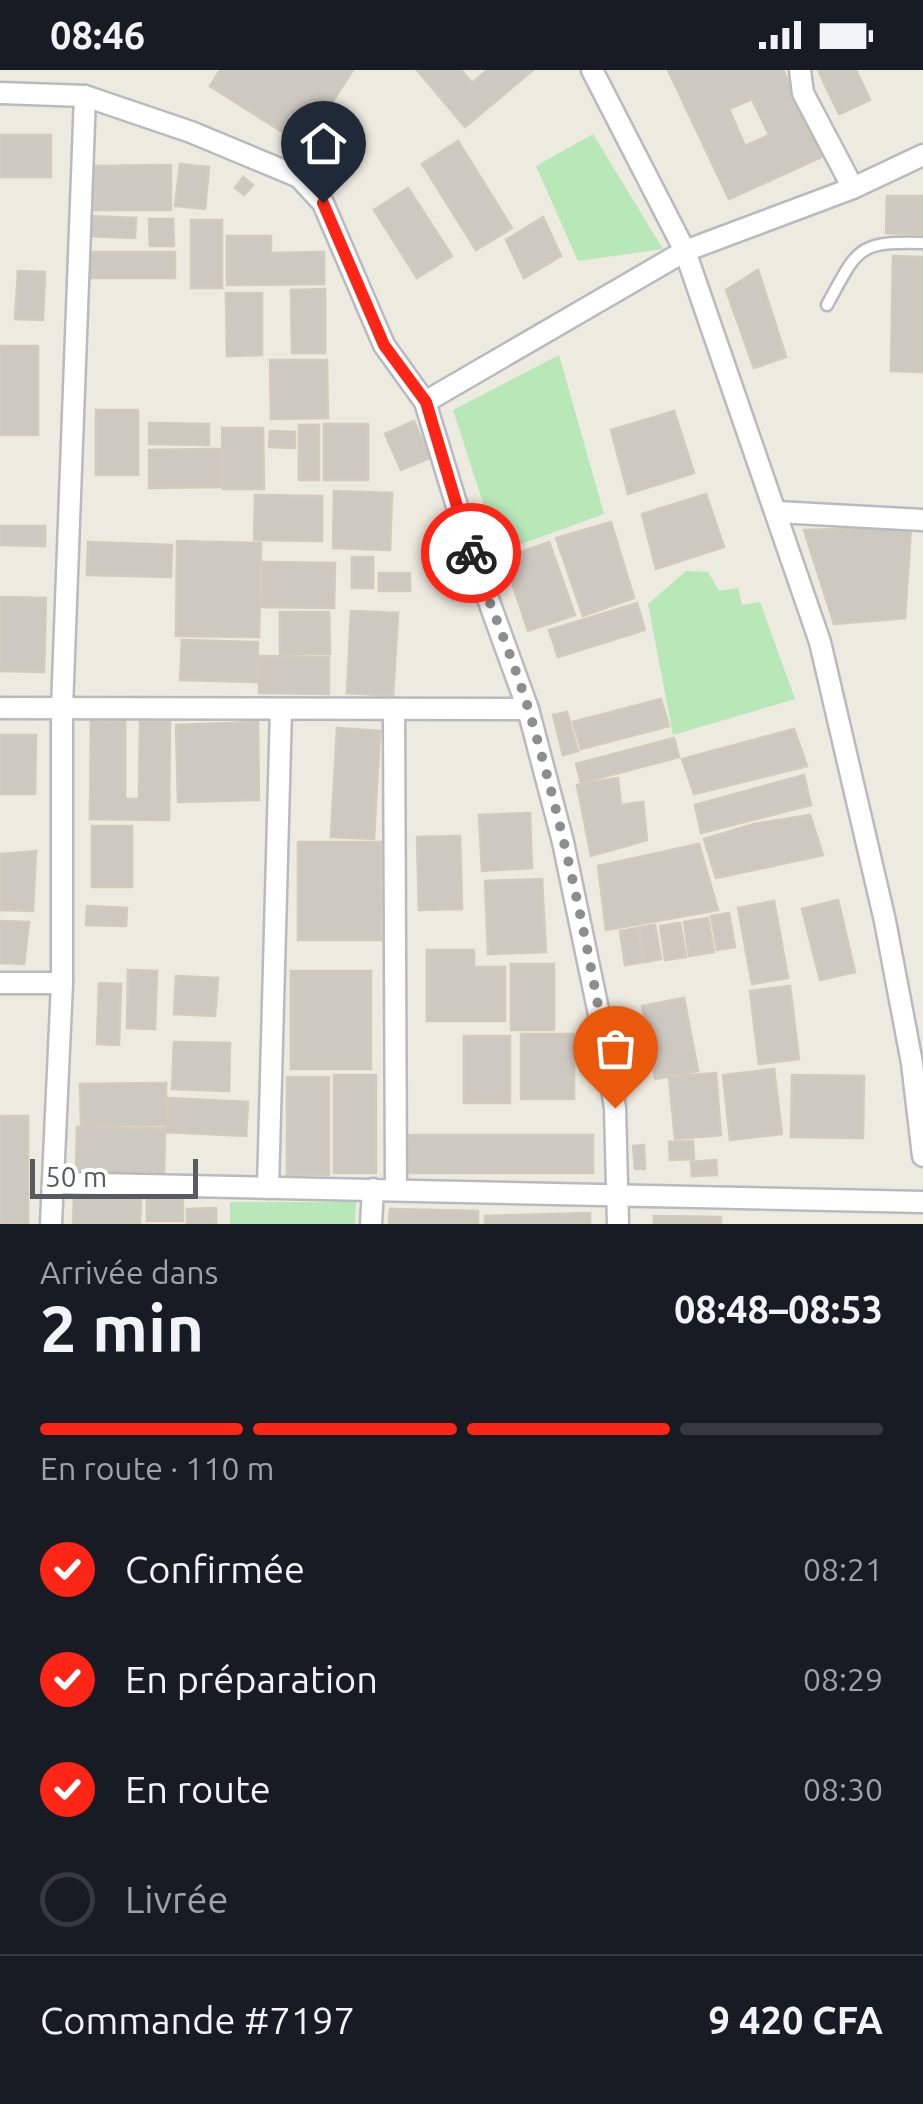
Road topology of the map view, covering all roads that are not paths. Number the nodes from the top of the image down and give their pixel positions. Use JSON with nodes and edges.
{"nodes":[{"id":1,"x":592,"y":70,"type":"edge"},
{"id":2,"x":800,"y":70,"type":"edge"},
{"id":3,"x":0,"y":92,"type":"edge"},
{"id":4,"x":85,"y":96,"type":"junction"},
{"id":5,"x":923,"y":154,"type":"edge"},
{"id":6,"x":853,"y":188,"type":"junction"},
{"id":7,"x":923,"y":243,"type":"edge"},
{"id":8,"x":685,"y":251,"type":"junction"},
{"id":9,"x":827,"y":305,"type":"dead end"},
{"id":10,"x":426,"y":402,"type":"junction"},
{"id":11,"x":777,"y":512,"type":"junction"},
{"id":12,"x":923,"y":520,"type":"edge"},
{"id":13,"x":0,"y":708,"type":"edge"},
{"id":14,"x":62,"y":708,"type":"junction"},
{"id":15,"x":281,"y":709,"type":"junction"},
{"id":16,"x":528,"y":709,"type":"junction"},
{"id":17,"x":394,"y":710,"type":"junction"},
{"id":18,"x":0,"y":983,"type":"edge"},
{"id":19,"x":62,"y":983,"type":"junction"},
{"id":20,"x":923,"y":1156,"type":"edge"},
{"id":21,"x":52,"y":1184,"type":"junction"},
{"id":22,"x":268,"y":1188,"type":"junction"},
{"id":23,"x":373,"y":1190,"type":"junction"},
{"id":24,"x":396,"y":1190,"type":"junction"},
{"id":25,"x":618,"y":1194,"type":"junction"},
{"id":26,"x":923,"y":1202,"type":"edge"},
{"id":27,"x":52,"y":1224,"type":"edge"},
{"id":28,"x":371,"y":1224,"type":"edge"},
{"id":29,"x":618,"y":1224,"type":"edge"}],
"edges":[{"from":1,"to":8,"type":"street"},
{"from":2,"to":6,"type":"street"},
{"from":3,"to":4,"type":"street"},
{"from":4,"to":10,"type":"street"},
{"from":4,"to":14,"type":"street"},
{"from":5,"to":6,"type":"street"},
{"from":6,"to":8,"type":"street"},
{"from":7,"to":9,"type":"lane"},
{"from":8,"to":10,"type":"street"},
{"from":8,"to":11,"type":"street"},
{"from":10,"to":16,"type":"street"},
{"from":11,"to":12,"type":"street"},
{"from":11,"to":20,"type":"street"},
{"from":13,"to":14,"type":"street"},
{"from":14,"to":15,"type":"street"},
{"from":14,"to":19,"type":"street"},
{"from":15,"to":17,"type":"street"},
{"from":15,"to":22,"type":"street"},
{"from":16,"to":17,"type":"street"},
{"from":16,"to":25,"type":"street"},
{"from":17,"to":24,"type":"street"},
{"from":18,"to":19,"type":"street"},
{"from":19,"to":21,"type":"street"},
{"from":21,"to":22,"type":"street"},
{"from":21,"to":27,"type":"street"},
{"from":22,"to":23,"type":"street"},
{"from":23,"to":24,"type":"street"},
{"from":23,"to":28,"type":"street"},
{"from":24,"to":25,"type":"street"},
{"from":25,"to":26,"type":"street"},
{"from":25,"to":29,"type":"street"}]}
